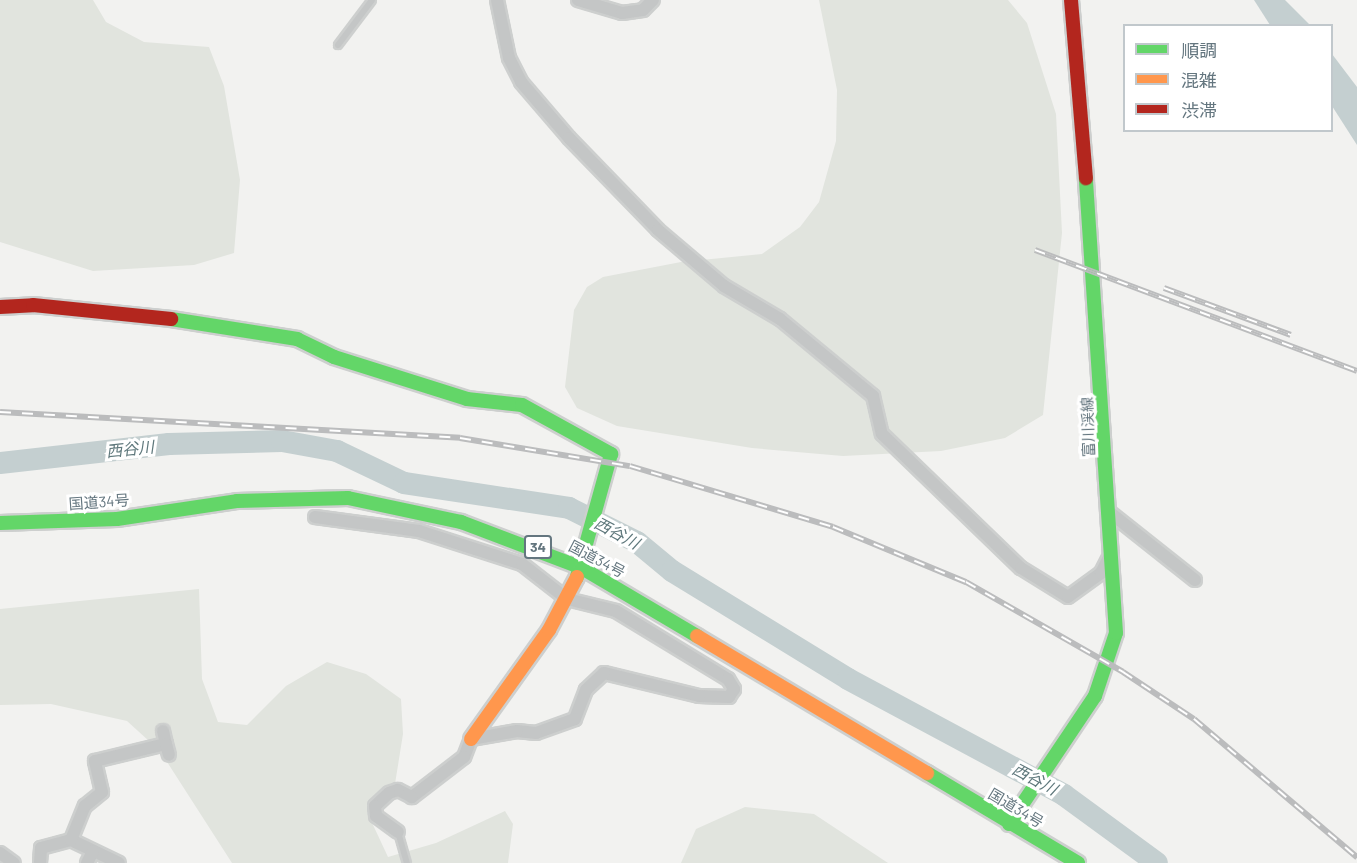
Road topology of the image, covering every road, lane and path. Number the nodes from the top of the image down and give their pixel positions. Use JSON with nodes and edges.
{"nodes":[{"id":1,"x":372,"y":0,"type":"edge"},
{"id":2,"x":497,"y":0,"type":"edge"},
{"id":3,"x":578,"y":0,"type":"edge"},
{"id":4,"x":653,"y":0,"type":"edge"},
{"id":5,"x":1071,"y":0,"type":"edge"},
{"id":6,"x":338,"y":45,"type":"dead end"},
{"id":7,"x":0,"y":307,"type":"edge"},
{"id":8,"x":1108,"y":511,"type":"junction"},
{"id":9,"x":315,"y":517,"type":"dead end"},
{"id":10,"x":0,"y":523,"type":"edge"},
{"id":11,"x":1110,"y":555,"type":"junction"},
{"id":12,"x":582,"y":568,"type":"junction"},
{"id":13,"x":1195,"y":580,"type":"dead end"},
{"id":14,"x":567,"y":599,"type":"junction"},
{"id":15,"x":163,"y":731,"type":"dead end"},
{"id":16,"x":471,"y":739,"type":"junction"},
{"id":17,"x":1009,"y":824,"type":"junction"},
{"id":18,"x":398,"y":832,"type":"joint"},
{"id":19,"x":71,"y":840,"type":"junction"},
{"id":20,"x":93,"y":851,"type":"junction"},
{"id":21,"x":0,"y":854,"type":"edge"},
{"id":22,"x":14,"y":863,"type":"edge"},
{"id":23,"x":40,"y":863,"type":"edge"},
{"id":24,"x":87,"y":863,"type":"edge"},
{"id":25,"x":119,"y":863,"type":"edge"},
{"id":26,"x":407,"y":863,"type":"edge"},
{"id":27,"x":1078,"y":863,"type":"edge"}],
"edges":[{"from":1,"to":6,"type":"lane"},
{"from":2,"to":11,"type":"street"},
{"from":3,"to":4,"type":"street"},
{"from":5,"to":8,"type":"main road","name":"富川渓線"},
{"from":7,"to":12,"type":"main road"},
{"from":8,"to":11,"type":"main road","name":"富川渓線"},
{"from":8,"to":13,"type":"street"},
{"from":9,"to":14,"type":"street"},
{"from":10,"to":12,"type":"main road","name":"国道34号","number":"34"},
{"from":11,"to":17,"type":"main road","name":"富川渓線"},
{"from":12,"to":14,"type":"main road"},
{"from":12,"to":17,"type":"main road","name":"国道34号","number":"34"},
{"from":14,"to":16,"type":"main road"},
{"from":14,"to":16,"type":"street"},
{"from":15,"to":19,"type":"street"},
{"from":16,"to":18,"type":"street"},
{"from":17,"to":27,"type":"main road","name":"国道34号","number":"34"},
{"from":18,"to":26,"type":"lane"},
{"from":19,"to":20,"type":"street"},
{"from":19,"to":23,"type":"street"},
{"from":20,"to":24,"type":"street"},
{"from":20,"to":25,"type":"street"},
{"from":21,"to":22,"type":"street"}]}
